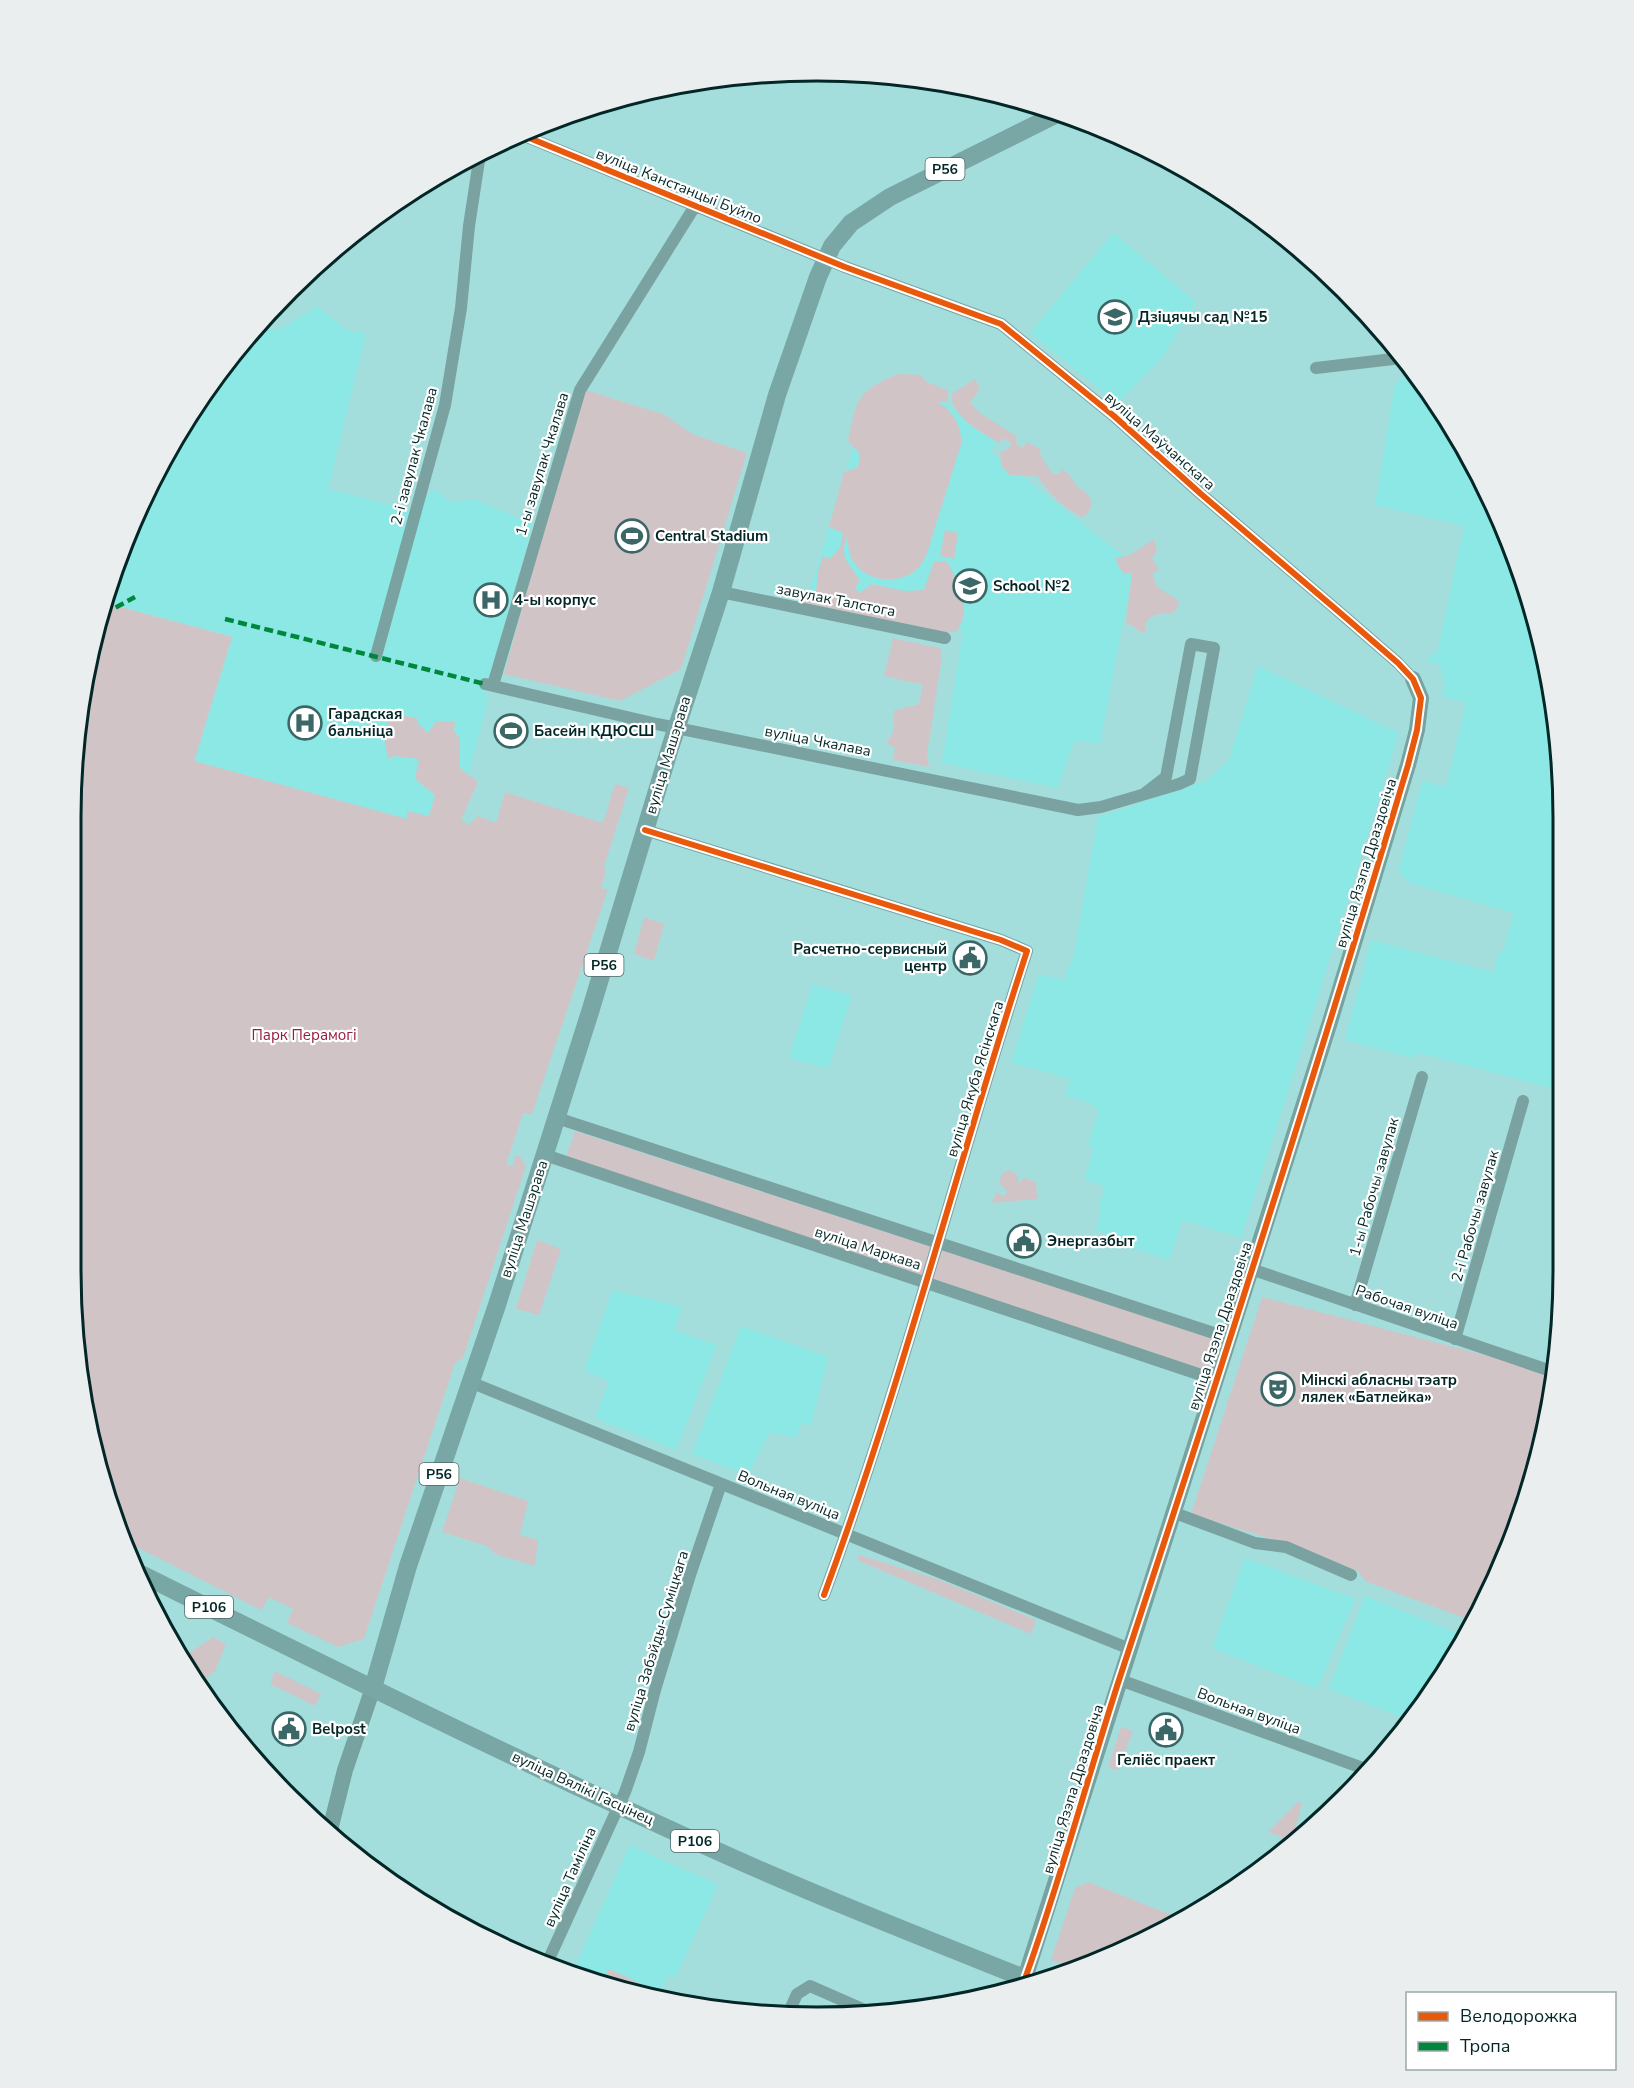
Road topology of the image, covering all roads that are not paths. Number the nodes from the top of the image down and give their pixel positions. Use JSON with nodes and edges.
{"nodes":[{"id":1,"x":1048,"y":118,"type":"edge"},
{"id":2,"x":531,"y":139,"type":"edge"},
{"id":3,"x":478,"y":164,"type":"edge"},
{"id":4,"x":695,"y":206,"type":"junction"},
{"id":5,"x":826,"y":259,"type":"junction"},
{"id":6,"x":1393,"y":359,"type":"edge"},
{"id":7,"x":1316,"y":368,"type":"dead end"},
{"id":8,"x":721,"y":592,"type":"junction"},
{"id":9,"x":945,"y":638,"type":"dead end"},
{"id":10,"x":376,"y":656,"type":"dead end"},
{"id":11,"x":1413,"y":679,"type":"joint"},
{"id":12,"x":489,"y":685,"type":"joint"},
{"id":13,"x":676,"y":728,"type":"junction"},
{"id":14,"x":1144,"y":794,"type":"junction"},
{"id":15,"x":645,"y":830,"type":"junction"},
{"id":16,"x":1422,"y":1077,"type":"dead end"},
{"id":17,"x":1524,"y":1101,"type":"dead end"},
{"id":18,"x":557,"y":1118,"type":"junction"},
{"id":19,"x":545,"y":1155,"type":"junction"},
{"id":20,"x":937,"y":1243,"type":"junction"},
{"id":21,"x":1251,"y":1269,"type":"junction"},
{"id":22,"x":926,"y":1283,"type":"junction"},
{"id":23,"x":1355,"y":1305,"type":"junction"},
{"id":24,"x":1229,"y":1338,"type":"junction"},
{"id":25,"x":1455,"y":1339,"type":"junction"},
{"id":26,"x":1547,"y":1370,"type":"edge"},
{"id":27,"x":1216,"y":1380,"type":"junction"},
{"id":28,"x":470,"y":1382,"type":"junction"},
{"id":29,"x":722,"y":1484,"type":"junction"},
{"id":30,"x":1174,"y":1514,"type":"junction"},
{"id":31,"x":845,"y":1534,"type":"junction"},
{"id":32,"x":1351,"y":1575,"type":"dead end"},
{"id":33,"x":148,"y":1578,"type":"edge"},
{"id":34,"x":824,"y":1595,"type":"dead end"},
{"id":35,"x":1130,"y":1649,"type":"junction"},
{"id":36,"x":1120,"y":1680,"type":"junction"},
{"id":37,"x":373,"y":1688,"type":"junction"},
{"id":38,"x":1360,"y":1767,"type":"edge"},
{"id":39,"x":619,"y":1806,"type":"junction"},
{"id":40,"x":332,"y":1824,"type":"edge"},
{"id":41,"x":550,"y":1957,"type":"edge"},
{"id":42,"x":1029,"y":1975,"type":"edge"},
{"id":43,"x":1017,"y":1979,"type":"edge"},
{"id":44,"x":854,"y":2005,"type":"edge"},
{"id":45,"x":792,"y":2006,"type":"edge"}],
"edges":[{"from":1,"to":5,"type":"main road","name":"вуліца Машэрава","number":"Р56"},
{"from":2,"to":4,"type":"street","name":"вуліца Канстанцыі Буйло"},
{"from":3,"to":10,"type":"street","name":"2-і завулак Чкалава"},
{"from":4,"to":5,"type":"street","name":"вуліца Канстанцыі Буйло"},
{"from":4,"to":12,"type":"street","name":"1-ы завулак Чкалава"},
{"from":5,"to":8,"type":"main road","name":"вуліца Машэрава","number":"Р56"},
{"from":5,"to":11,"type":"street","name":"вуліца Маўчанскага"},
{"from":6,"to":7,"type":"street"},
{"from":8,"to":9,"type":"street","name":"завулак Талстога"},
{"from":8,"to":13,"type":"main road","name":"вуліца Машэрава","number":"Р56"},
{"from":11,"to":21,"type":"street","name":"вуліца Язэпа Драздовіча"},
{"from":12,"to":13,"type":"street","name":"вуліца Чкалава"},
{"from":13,"to":14,"type":"street","name":"вуліца Чкалава"},
{"from":13,"to":15,"type":"main road","name":"вуліца Машэрава","number":"Р56"},
{"from":14,"to":14,"type":"street","name":"вуліца Чкалава"},
{"from":15,"to":18,"type":"main road","name":"вуліца Машэрава","number":"Р56"},
{"from":15,"to":20,"type":"street","name":"вуліца Якуба Ясінскага"},
{"from":16,"to":23,"type":"street","name":"1-ы Рабочы завулак"},
{"from":17,"to":25,"type":"street","name":"2-і Рабочы завулак"},
{"from":18,"to":19,"type":"main road","name":"вуліца Машэрава","number":"Р56"},
{"from":18,"to":20,"type":"street","name":"вуліца Маркава"},
{"from":19,"to":22,"type":"street","name":"вуліца Маркава"},
{"from":19,"to":28,"type":"main road","name":"вуліца Машэрава","number":"Р56"},
{"from":20,"to":22,"type":"street","name":"вуліца Якуба Ясінскага"},
{"from":20,"to":24,"type":"street","name":"вуліца Маркава"},
{"from":21,"to":23,"type":"street","name":"Рабочая вуліца"},
{"from":21,"to":24,"type":"street","name":"вуліца Язэпа Драздовіча"},
{"from":22,"to":27,"type":"street","name":"вуліца Маркава"},
{"from":22,"to":31,"type":"street","name":"вуліца Якуба Ясінскага"},
{"from":23,"to":25,"type":"street","name":"Рабочая вуліца"},
{"from":24,"to":27,"type":"street","name":"вуліца Язэпа Драздовіча"},
{"from":25,"to":26,"type":"street","name":"Рабочая вуліца"},
{"from":27,"to":30,"type":"street","name":"вуліца Язэпа Драздовіча"},
{"from":28,"to":29,"type":"street","name":"Вольная вуліца"},
{"from":28,"to":37,"type":"main road","name":"вуліца Машэрава","number":"Р56"},
{"from":29,"to":31,"type":"street","name":"Вольная вуліца"},
{"from":29,"to":39,"type":"street","name":"вуліца Забэйды-Суміцкага"},
{"from":30,"to":32,"type":"street"},
{"from":30,"to":35,"type":"street","name":"вуліца Язэпа Драздовіча"},
{"from":31,"to":34,"type":"street","name":"вуліца Якуба Ясінскага"},
{"from":31,"to":35,"type":"street","name":"Вольная вуліца"},
{"from":33,"to":37,"type":"main road","name":"вуліца Вялікі Гасцінец","number":"Р106"},
{"from":35,"to":36,"type":"street","name":"вуліца Язэпа Драздовіча"},
{"from":36,"to":38,"type":"street","name":"Вольная вуліца"},
{"from":36,"to":42,"type":"street","name":"вуліца Язэпа Драздовіча"},
{"from":37,"to":39,"type":"main road","name":"вуліца Вялікі Гасцінец","number":"Р106"},
{"from":37,"to":40,"type":"street"},
{"from":39,"to":41,"type":"street","name":"вуліца Таміліна"},
{"from":39,"to":43,"type":"main road","name":"вуліца Вялікі Гасцінец","number":"Р106"},
{"from":44,"to":45,"type":"street"}]}
